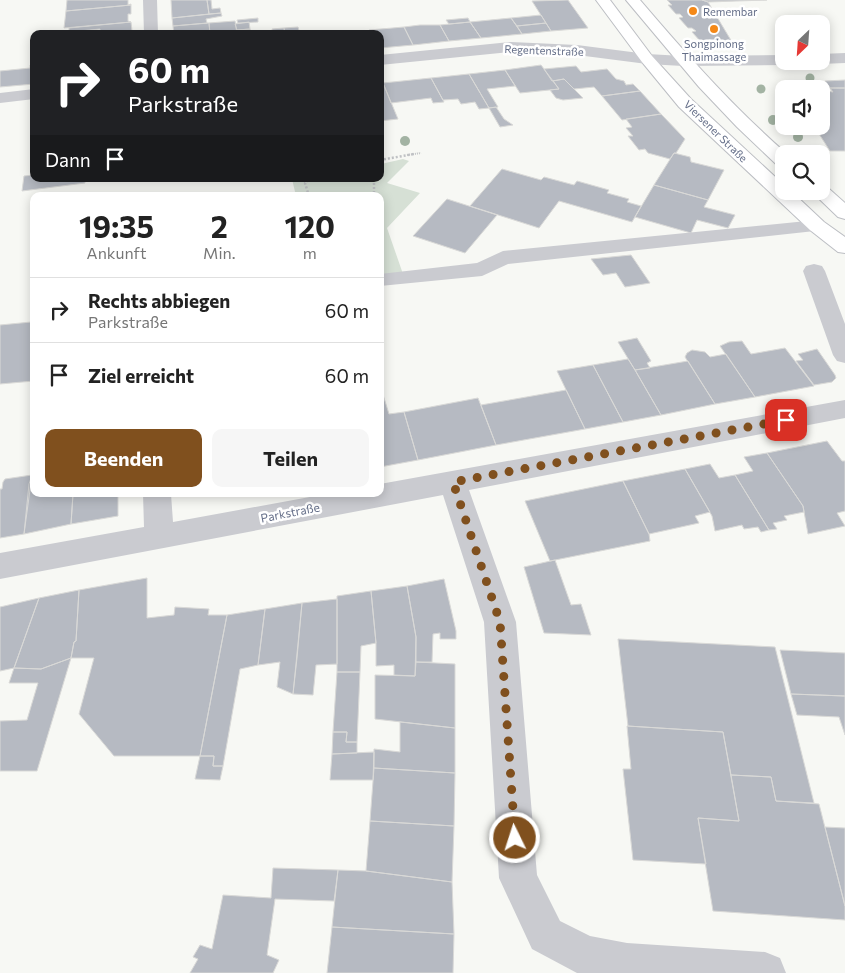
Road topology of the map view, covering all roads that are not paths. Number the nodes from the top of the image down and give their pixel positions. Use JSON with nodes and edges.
{"nodes":[{"id":1,"x":150,"y":0,"type":"edge"},
{"id":2,"x":602,"y":0,"type":"edge"},
{"id":3,"x":634,"y":0,"type":"edge"},
{"id":4,"x":152,"y":30,"type":"edge"},
{"id":5,"x":845,"y":58,"type":"edge"},
{"id":6,"x":647,"y":59,"type":"junction"},
{"id":7,"x":830,"y":59,"type":"edge"},
{"id":8,"x":384,"y":60,"type":"edge"},
{"id":9,"x":775,"y":60,"type":"edge"},
{"id":10,"x":683,"y":61,"type":"junction"},
{"id":11,"x":30,"y":94,"type":"edge"},
{"id":12,"x":0,"y":98,"type":"edge"},
{"id":13,"x":775,"y":154,"type":"edge"},
{"id":14,"x":830,"y":200,"type":"edge"},
{"id":15,"x":845,"y":213,"type":"edge"},
{"id":16,"x":817,"y":226,"type":"junction"},
{"id":17,"x":845,"y":247,"type":"edge"},
{"id":18,"x":814,"y":272,"type":"dead end"},
{"id":19,"x":384,"y":280,"type":"edge"},
{"id":20,"x":845,"y":356,"type":"edge"},
{"id":21,"x":845,"y":409,"type":"edge"},
{"id":22,"x":453,"y":482,"type":"junction"},
{"id":23,"x":384,"y":495,"type":"edge"},
{"id":24,"x":157,"y":497,"type":"edge"},
{"id":25,"x":373,"y":497,"type":"edge"},
{"id":26,"x":159,"y":537,"type":"junction"},
{"id":27,"x":0,"y":566,"type":"edge"},
{"id":28,"x":764,"y":973,"type":"edge"}],
"edges":[{"from":1,"to":4,"type":"street"},
{"from":2,"to":6,"type":"main road","name":"Viersener Straße"},
{"from":3,"to":10,"type":"main road","name":"Viersener Straße"},
{"from":5,"to":7,"type":"street"},
{"from":6,"to":8,"type":"street","name":"Regentenstraße"},
{"from":6,"to":10,"type":"street","name":"Regentenstraße"},
{"from":6,"to":16,"type":"main road","name":"Viersener Straße"},
{"from":9,"to":10,"type":"street","name":"Regentenstraße"},
{"from":10,"to":13,"type":"main road","name":"Viersener Straße"},
{"from":11,"to":12,"type":"street"},
{"from":14,"to":15,"type":"main road"},
{"from":16,"to":17,"type":"main road","name":"Viersener Straße"},
{"from":16,"to":19,"type":"street"},
{"from":18,"to":20,"type":"street"},
{"from":21,"to":22,"type":"street","name":"Parkstraße"},
{"from":22,"to":23,"type":"street","name":"Parkstraße"},
{"from":22,"to":28,"type":"street"},
{"from":24,"to":26,"type":"street"},
{"from":25,"to":26,"type":"street","name":"Parkstraße"},
{"from":26,"to":27,"type":"street","name":"Parkstraße"}]}
